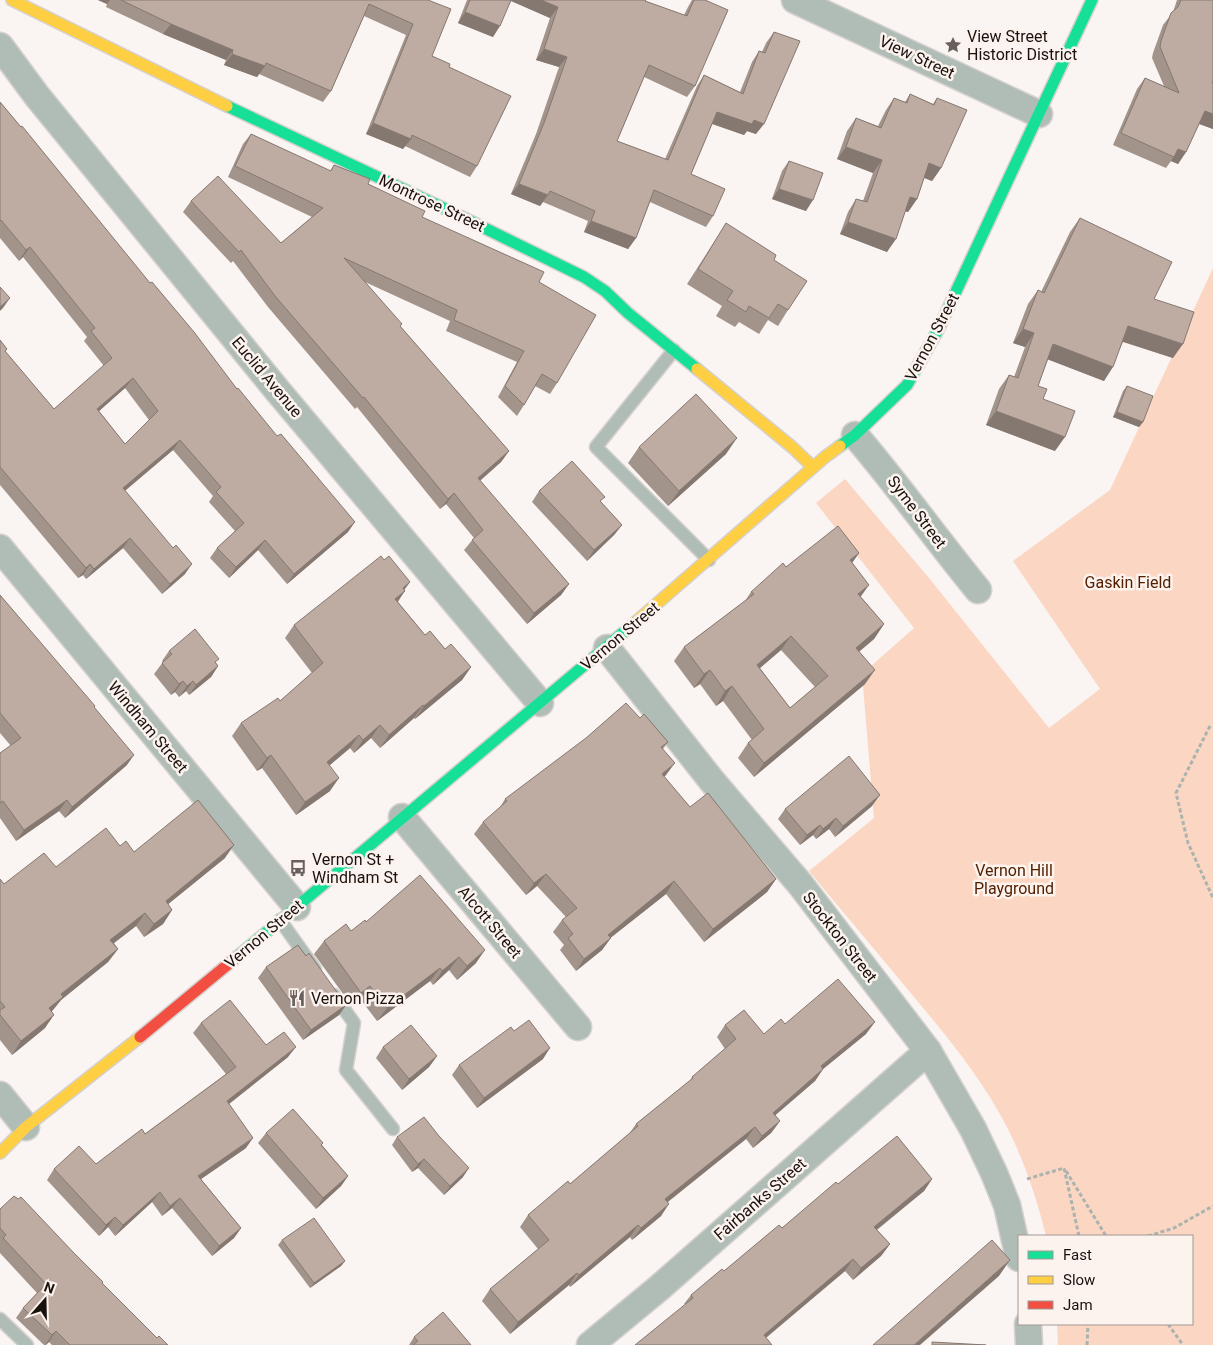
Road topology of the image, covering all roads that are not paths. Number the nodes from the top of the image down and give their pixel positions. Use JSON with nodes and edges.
{"nodes":[{"id":1,"x":12,"y":0,"type":"edge"},
{"id":2,"x":795,"y":0,"type":"edge"},
{"id":3,"x":1092,"y":0,"type":"edge"},
{"id":4,"x":0,"y":46,"type":"edge"},
{"id":5,"x":1039,"y":114,"type":"junction"},
{"id":6,"x":674,"y":350,"type":"junction"},
{"id":7,"x":855,"y":434,"type":"junction"},
{"id":8,"x":814,"y":467,"type":"junction"},
{"id":9,"x":0,"y":548,"type":"edge"},
{"id":10,"x":709,"y":560,"type":"junction"},
{"id":11,"x":978,"y":590,"type":"dead end"},
{"id":12,"x":607,"y":648,"type":"junction"},
{"id":13,"x":540,"y":703,"type":"junction"},
{"id":14,"x":402,"y":817,"type":"junction"},
{"id":15,"x":288,"y":914,"type":"junction"},
{"id":16,"x":578,"y":1027,"type":"dead end"},
{"id":17,"x":928,"y":1051,"type":"junction"},
{"id":18,"x":0,"y":1094,"type":"edge"},
{"id":19,"x":26,"y":1127,"type":"junction"},
{"id":20,"x":393,"y":1129,"type":"dead end"},
{"id":21,"x":0,"y":1153,"type":"edge"},
{"id":22,"x":1018,"y":1254,"type":"edge"},
{"id":23,"x":0,"y":1319,"type":"edge"},
{"id":24,"x":1028,"y":1325,"type":"edge"},
{"id":25,"x":26,"y":1345,"type":"edge"},
{"id":26,"x":590,"y":1345,"type":"edge"},
{"id":27,"x":1029,"y":1345,"type":"edge"}],
"edges":[{"from":1,"to":6,"type":"street","name":"Montrose Street"},
{"from":2,"to":5,"type":"street","name":"View Street"},
{"from":3,"to":5,"type":"street","name":"Vernon Street"},
{"from":4,"to":13,"type":"street","name":"Euclid Avenue"},
{"from":5,"to":7,"type":"street","name":"Vernon Street"},
{"from":6,"to":8,"type":"street","name":"Montrose Street"},
{"from":6,"to":10,"type":"lane"},
{"from":7,"to":8,"type":"street","name":"Vernon Street"},
{"from":7,"to":11,"type":"street","name":"Syme Street"},
{"from":8,"to":10,"type":"street","name":"Vernon Street"},
{"from":9,"to":15,"type":"street","name":"Windham Street"},
{"from":10,"to":12,"type":"street","name":"Vernon Street"},
{"from":12,"to":13,"type":"street","name":"Vernon Street"},
{"from":12,"to":17,"type":"street","name":"Stockton Street"},
{"from":13,"to":14,"type":"street","name":"Vernon Street"},
{"from":14,"to":15,"type":"street","name":"Vernon Street"},
{"from":14,"to":16,"type":"street","name":"Alcott Street"},
{"from":15,"to":19,"type":"street","name":"Vernon Street"},
{"from":15,"to":20,"type":"lane"},
{"from":17,"to":22,"type":"street","name":"Stockton Street"},
{"from":17,"to":26,"type":"street","name":"Fairbanks Street"},
{"from":18,"to":19,"type":"street"},
{"from":19,"to":21,"type":"street","name":"Vernon Street"},
{"from":23,"to":25,"type":"lane"},
{"from":24,"to":27,"type":"street"}]}
